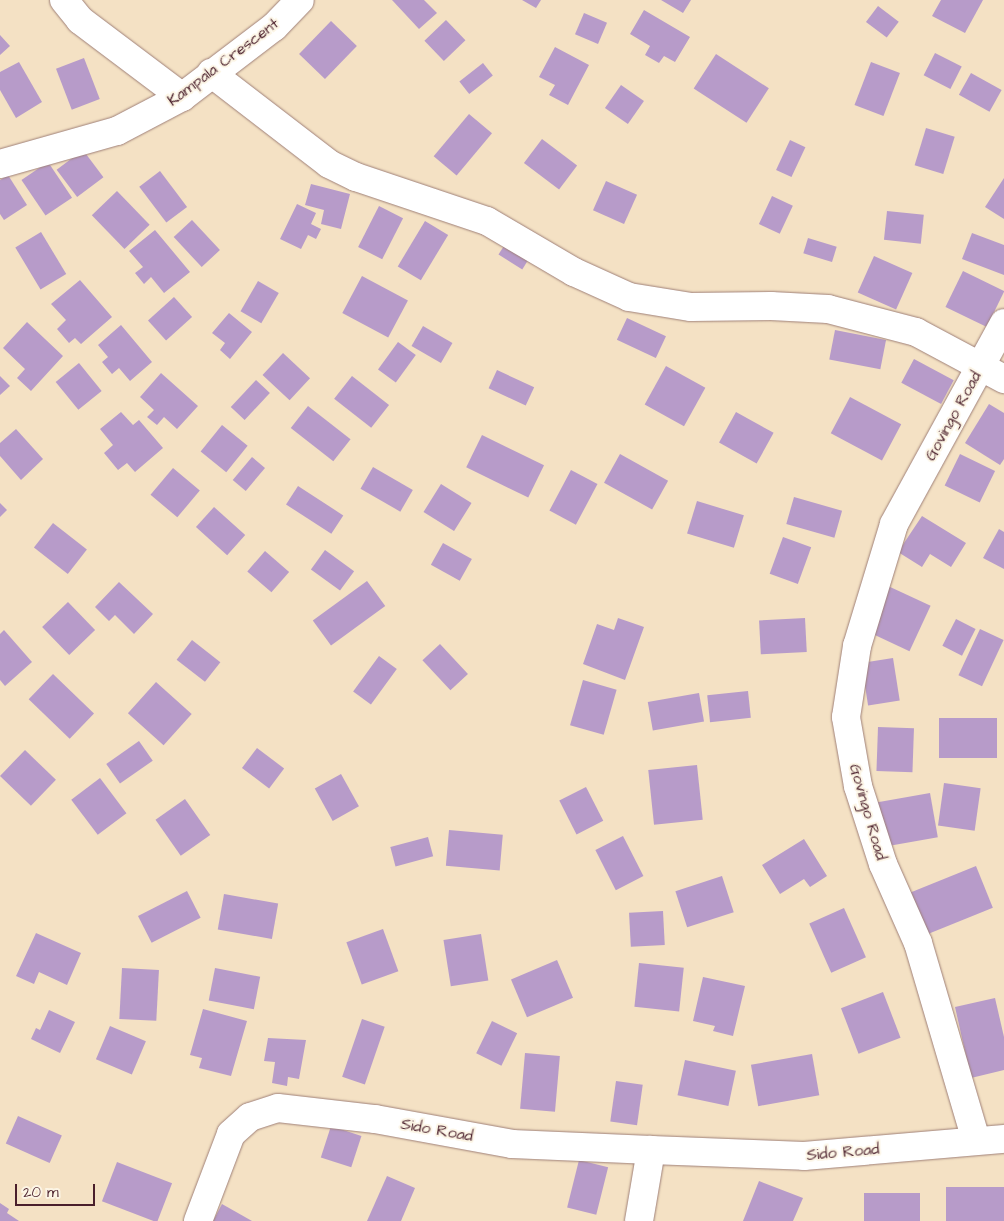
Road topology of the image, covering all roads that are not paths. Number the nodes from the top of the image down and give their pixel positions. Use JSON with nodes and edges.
{"nodes":[{"id":1,"x":64,"y":0,"type":"edge"},
{"id":2,"x":300,"y":0,"type":"edge"},
{"id":3,"x":211,"y":73,"type":"junction"},
{"id":4,"x":182,"y":97,"type":"junction"},
{"id":5,"x":0,"y":164,"type":"edge"},
{"id":6,"x":1004,"y":323,"type":"edge"},
{"id":7,"x":981,"y":365,"type":"junction"},
{"id":8,"x":1004,"y":380,"type":"edge"},
{"id":9,"x":1004,"y":1139,"type":"edge"},
{"id":10,"x":976,"y":1140,"type":"junction"},
{"id":11,"x":651,"y":1150,"type":"junction"},
{"id":12,"x":198,"y":1221,"type":"edge"},
{"id":13,"x":639,"y":1221,"type":"edge"}],
"edges":[{"from":1,"to":4,"type":"street"},
{"from":2,"to":3,"type":"street","name":"Kampala Crescent"},
{"from":3,"to":4,"type":"street","name":"Kampala Crescent"},
{"from":3,"to":7,"type":"street"},
{"from":4,"to":5,"type":"street","name":"Kampala Crescent"},
{"from":6,"to":7,"type":"street","name":"Govingo Road"},
{"from":7,"to":8,"type":"street"},
{"from":7,"to":10,"type":"street","name":"Govingo Road"},
{"from":9,"to":10,"type":"street","name":"Sido Road"},
{"from":10,"to":11,"type":"street","name":"Sido Road"},
{"from":11,"to":12,"type":"street","name":"Sido Road"},
{"from":11,"to":13,"type":"street"}]}
